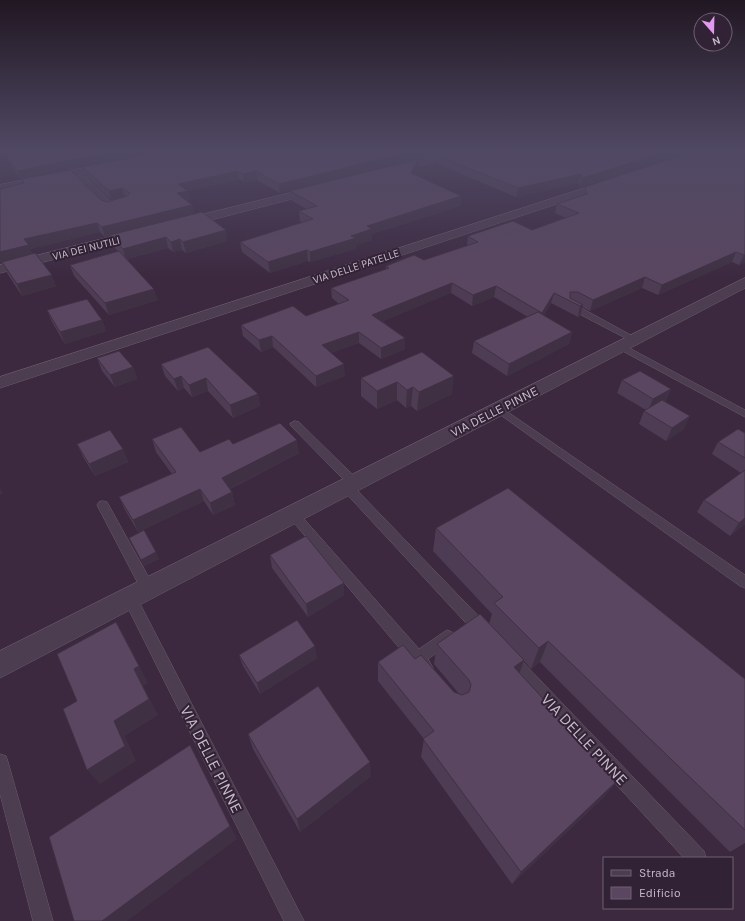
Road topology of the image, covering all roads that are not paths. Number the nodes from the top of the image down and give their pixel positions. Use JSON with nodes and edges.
{"nodes":[{"id":1,"x":94,"y":192,"type":"edge"},
{"id":2,"x":306,"y":192,"type":"edge"},
{"id":3,"x":582,"y":192,"type":"edge"},
{"id":4,"x":125,"y":202,"type":"edge"},
{"id":5,"x":168,"y":227,"type":"edge"},
{"id":6,"x":153,"y":231,"type":"edge"},
{"id":7,"x":0,"y":269,"type":"edge"},
{"id":8,"x":745,"y":282,"type":"edge"},
{"id":9,"x":571,"y":306,"type":"edge"},
{"id":10,"x":627,"y":343,"type":"junction"},
{"id":11,"x":0,"y":383,"type":"edge"},
{"id":12,"x":499,"y":408,"type":"junction"},
{"id":13,"x":745,"y":414,"type":"edge"},
{"id":14,"x":295,"y":424,"type":"dead end"},
{"id":15,"x":350,"y":485,"type":"junction"},
{"id":16,"x":103,"y":505,"type":"dead end"},
{"id":17,"x":293,"y":514,"type":"junction"},
{"id":18,"x":745,"y":582,"type":"edge"},
{"id":19,"x":139,"y":593,"type":"junction"},
{"id":20,"x":473,"y":620,"type":"junction"},
{"id":21,"x":417,"y":658,"type":"junction"},
{"id":22,"x":0,"y":664,"type":"edge"},
{"id":23,"x":432,"y":676,"type":"edge"},
{"id":24,"x":0,"y":762,"type":"edge"},
{"id":25,"x":696,"y":857,"type":"edge"},
{"id":26,"x":43,"y":921,"type":"edge"},
{"id":27,"x":294,"y":921,"type":"edge"}],
"edges":[{"from":1,"to":4,"type":"street"},
{"from":2,"to":5,"type":"street"},
{"from":3,"to":11,"type":"street","name":"VIA DELLE PATELLE"},
{"from":6,"to":7,"type":"street","name":"VIA DEI NUTILI"},
{"from":8,"to":10,"type":"street","name":"VIA DELLE PINNE"},
{"from":9,"to":10,"type":"lane"},
{"from":10,"to":12,"type":"street","name":"VIA DELLE PINNE"},
{"from":10,"to":13,"type":"lane"},
{"from":12,"to":15,"type":"street","name":"VIA DELLE PINNE"},
{"from":12,"to":18,"type":"lane"},
{"from":14,"to":15,"type":"lane","name":"VIA DELLE PINNE"},
{"from":15,"to":17,"type":"street","name":"VIA DELLE PINNE"},
{"from":15,"to":20,"type":"lane","name":"VIA DELLE PINNE"},
{"from":16,"to":19,"type":"lane","name":"VIA DELLE PINNE"},
{"from":17,"to":19,"type":"street","name":"VIA DELLE PINNE"},
{"from":17,"to":21,"type":"lane"},
{"from":19,"to":22,"type":"street","name":"VIA DELLE PINNE"},
{"from":19,"to":27,"type":"lane","name":"VIA DELLE PINNE"},
{"from":20,"to":21,"type":"lane"},
{"from":20,"to":25,"type":"lane","name":"VIA DELLE PINNE"},
{"from":21,"to":23,"type":"lane"},
{"from":24,"to":26,"type":"lane"}]}
